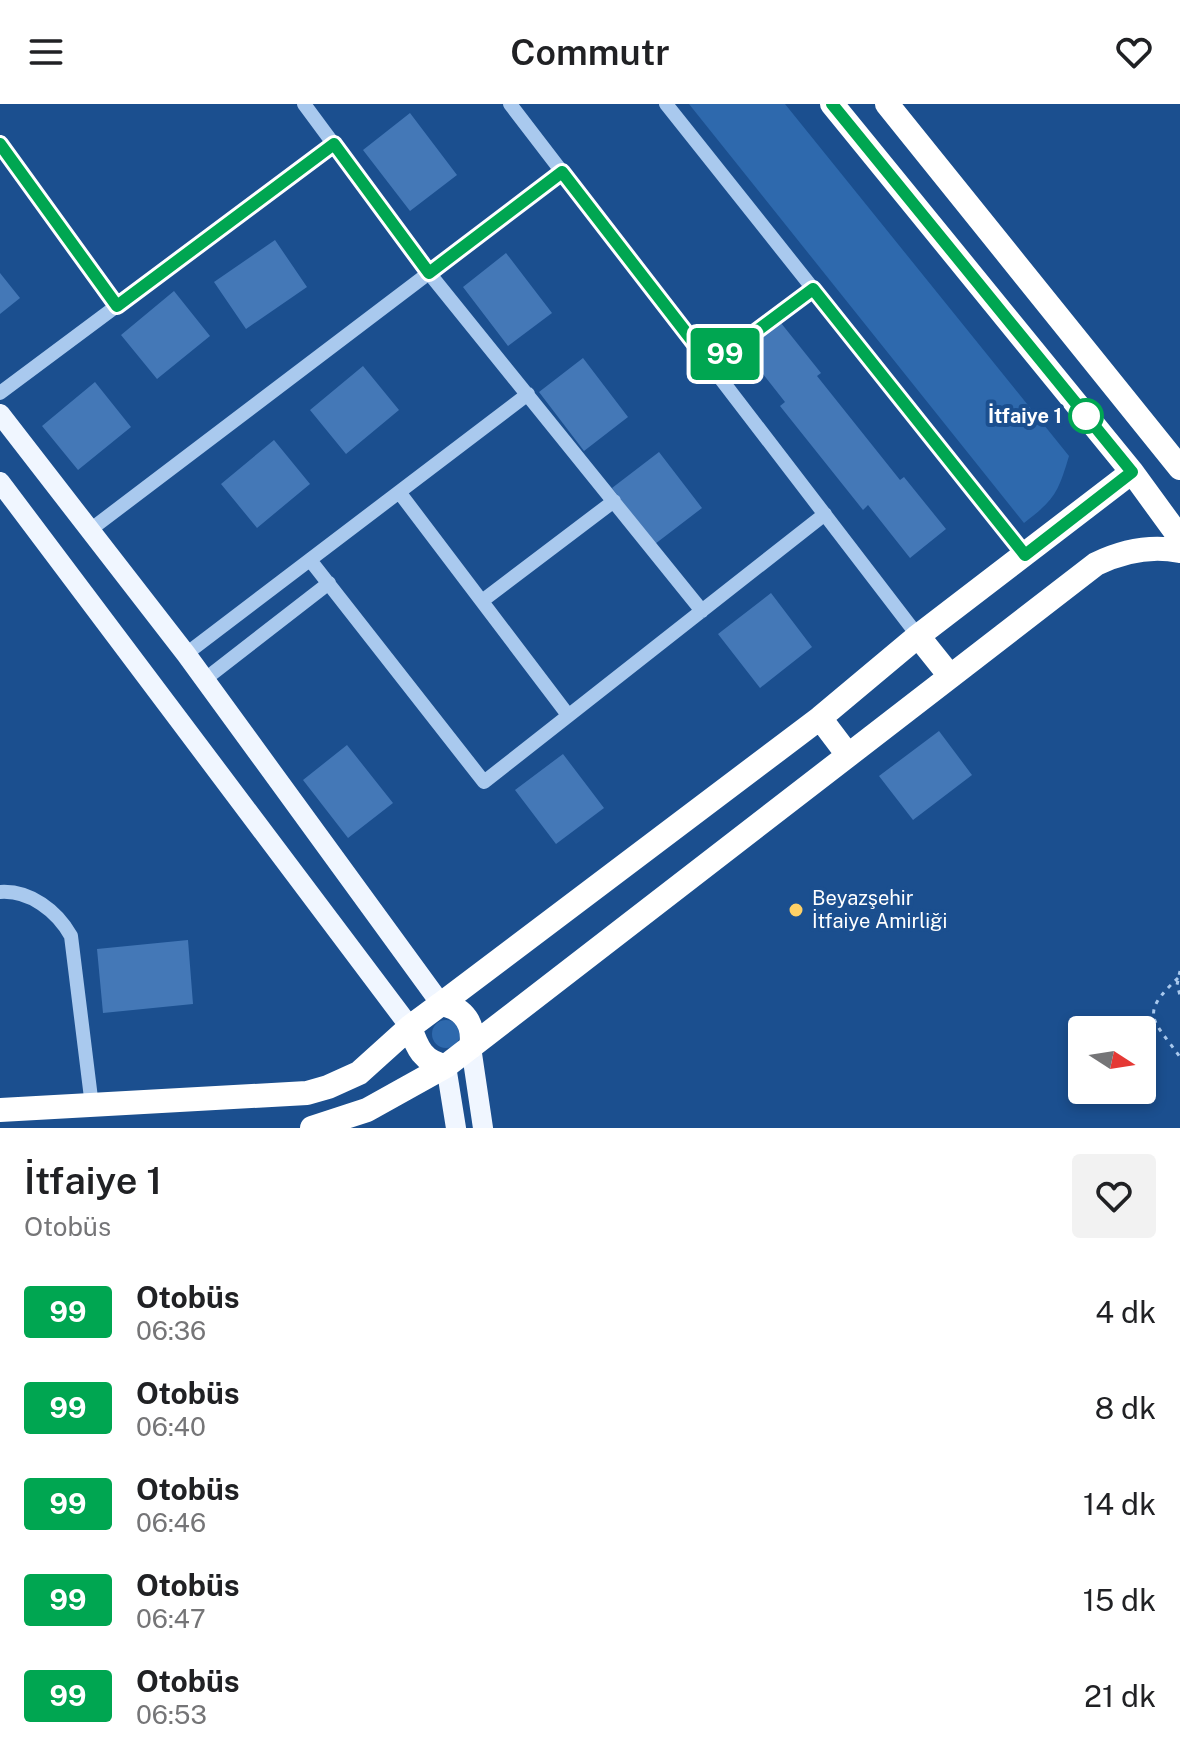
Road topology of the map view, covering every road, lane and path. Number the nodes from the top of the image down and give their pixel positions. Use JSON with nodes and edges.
{"nodes":[{"id":1,"x":304,"y":104,"type":"edge"},
{"id":2,"x":666,"y":104,"type":"edge"},
{"id":3,"x":832,"y":104,"type":"edge"},
{"id":4,"x":887,"y":104,"type":"edge"},
{"id":5,"x":518,"y":107,"type":"edge"},
{"id":6,"x":0,"y":144,"type":"edge"},
{"id":7,"x":334,"y":144,"type":"junction"},
{"id":8,"x":562,"y":172,"type":"junction"},
{"id":9,"x":429,"y":273,"type":"junction"},
{"id":10,"x":813,"y":289,"type":"junction"},
{"id":11,"x":117,"y":306,"type":"junction"},
{"id":12,"x":711,"y":365,"type":"junction"},
{"id":13,"x":0,"y":393,"type":"edge"},
{"id":14,"x":528,"y":394,"type":"junction"},
{"id":15,"x":0,"y":414,"type":"edge"},
{"id":16,"x":1180,"y":468,"type":"edge"},
{"id":17,"x":1132,"y":472,"type":"junction"},
{"id":18,"x":0,"y":482,"type":"edge"},
{"id":19,"x":399,"y":492,"type":"junction"},
{"id":20,"x":614,"y":501,"type":"junction"},
{"id":21,"x":825,"y":514,"type":"junction"},
{"id":22,"x":90,"y":530,"type":"junction"},
{"id":23,"x":1180,"y":538,"type":"edge"},
{"id":24,"x":1180,"y":551,"type":"edge"},
{"id":25,"x":1025,"y":555,"type":"junction"},
{"id":26,"x":310,"y":560,"type":"junction"},
{"id":27,"x":329,"y":583,"type":"junction"},
{"id":28,"x":482,"y":601,"type":"junction"},
{"id":29,"x":702,"y":611,"type":"junction"},
{"id":30,"x":918,"y":636,"type":"junction"},
{"id":31,"x":186,"y":654,"type":"junction"},
{"id":32,"x":950,"y":676,"type":"junction"},
{"id":33,"x":204,"y":680,"type":"junction"},
{"id":34,"x":568,"y":715,"type":"junction"},
{"id":35,"x":820,"y":718,"type":"junction"},
{"id":36,"x":848,"y":755,"type":"junction"},
{"id":37,"x":0,"y":892,"type":"edge"},
{"id":38,"x":1180,"y":971,"type":"edge"},
{"id":39,"x":1178,"y":978,"type":"junction"},
{"id":40,"x":1180,"y":995,"type":"edge"},
{"id":41,"x":441,"y":1004,"type":"junction"},
{"id":42,"x":410,"y":1027,"type":"junction"},
{"id":43,"x":471,"y":1047,"type":"junction"},
{"id":44,"x":1180,"y":1057,"type":"edge"},
{"id":45,"x":446,"y":1066,"type":"junction"},
{"id":46,"x":92,"y":1106,"type":"junction"},
{"id":47,"x":0,"y":1110,"type":"edge"},
{"id":48,"x":312,"y":1128,"type":"edge"},
{"id":49,"x":456,"y":1128,"type":"edge"},
{"id":50,"x":483,"y":1128,"type":"edge"}],
"edges":[{"from":1,"to":7,"type":"street"},
{"from":2,"to":10,"type":"street"},
{"from":3,"to":17,"type":"highway"},
{"from":4,"to":16,"type":"highway"},
{"from":5,"to":8,"type":"street"},
{"from":6,"to":11,"type":"street"},
{"from":7,"to":9,"type":"street"},
{"from":7,"to":11,"type":"street"},
{"from":8,"to":9,"type":"street"},
{"from":8,"to":12,"type":"street"},
{"from":9,"to":14,"type":"street"},
{"from":9,"to":22,"type":"street"},
{"from":10,"to":12,"type":"street"},
{"from":10,"to":25,"type":"street"},
{"from":11,"to":13,"type":"street"},
{"from":12,"to":21,"type":"street"},
{"from":14,"to":19,"type":"street"},
{"from":14,"to":20,"type":"street"},
{"from":15,"to":22,"type":"main road"},
{"from":17,"to":23,"type":"highway"},
{"from":17,"to":25,"type":"highway"},
{"from":18,"to":42,"type":"main road"},
{"from":19,"to":26,"type":"street"},
{"from":19,"to":28,"type":"street"},
{"from":20,"to":28,"type":"street"},
{"from":20,"to":29,"type":"street"},
{"from":21,"to":29,"type":"street"},
{"from":21,"to":30,"type":"street"},
{"from":22,"to":31,"type":"main road"},
{"from":24,"to":32,"type":"highway"},
{"from":25,"to":30,"type":"highway"},
{"from":26,"to":27,"type":"street"},
{"from":26,"to":31,"type":"street"},
{"from":27,"to":33,"type":"street"},
{"from":27,"to":34,"type":"street"},
{"from":28,"to":34,"type":"street"},
{"from":29,"to":34,"type":"street"},
{"from":30,"to":32,"type":"highway"},
{"from":30,"to":35,"type":"highway"},
{"from":31,"to":33,"type":"main road"},
{"from":32,"to":36,"type":"highway"},
{"from":33,"to":41,"type":"main road"},
{"from":35,"to":36,"type":"highway"},
{"from":35,"to":41,"type":"highway"},
{"from":36,"to":43,"type":"highway"},
{"from":37,"to":46,"type":"street"},
{"from":38,"to":39,"type":"path"},
{"from":39,"to":40,"type":"path"},
{"from":39,"to":44,"type":"path"},
{"from":41,"to":42,"type":"highway"},
{"from":41,"to":43,"type":"highway"},
{"from":42,"to":45,"type":"highway"},
{"from":42,"to":46,"type":"highway"},
{"from":43,"to":45,"type":"highway"},
{"from":43,"to":50,"type":"main road"},
{"from":45,"to":48,"type":"highway"},
{"from":45,"to":49,"type":"main road"},
{"from":46,"to":47,"type":"highway"}]}
